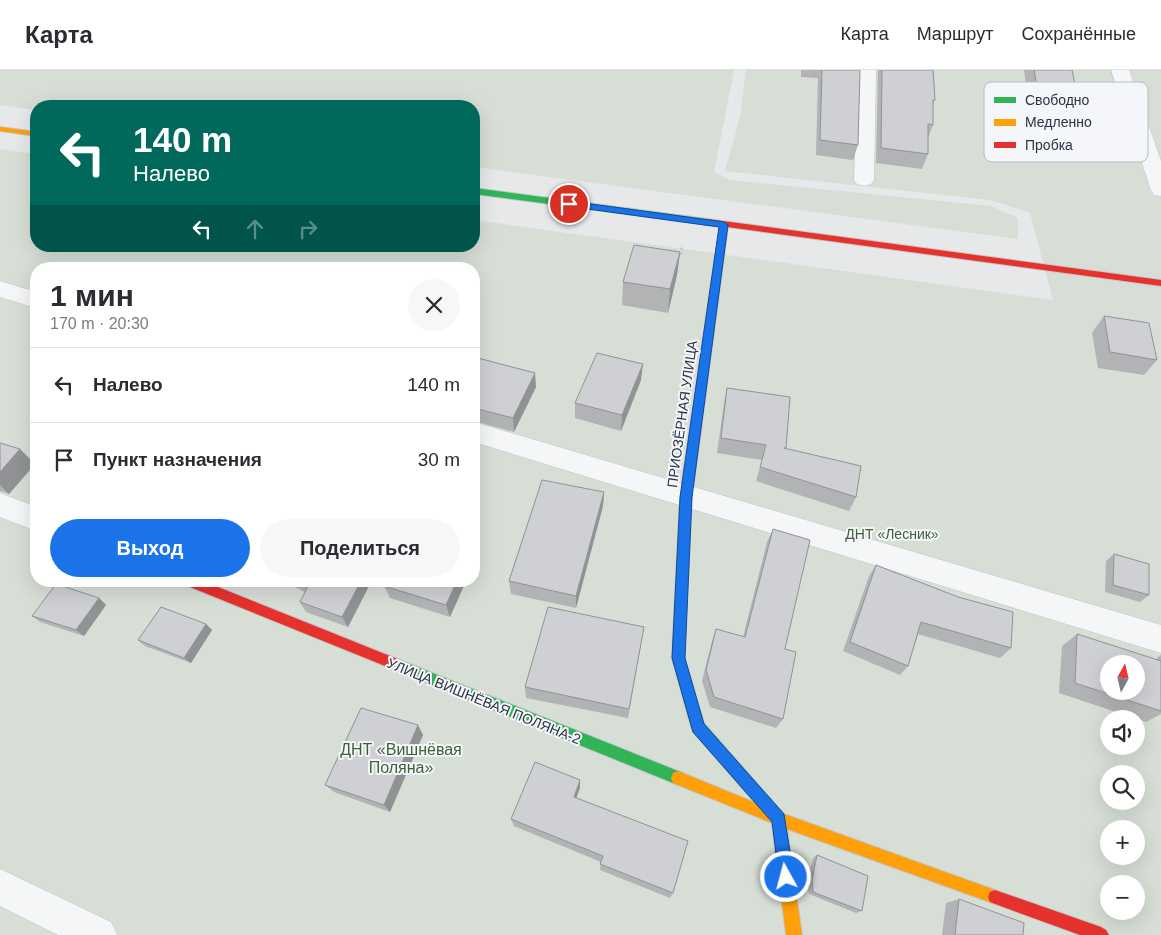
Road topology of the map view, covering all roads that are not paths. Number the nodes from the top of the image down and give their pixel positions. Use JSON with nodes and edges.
{"nodes":[{"id":1,"x":867,"y":70,"type":"edge"},
{"id":2,"x":1120,"y":70,"type":"edge"},
{"id":3,"x":1124,"y":82,"type":"edge"},
{"id":4,"x":0,"y":129,"type":"edge"},
{"id":5,"x":30,"y":133,"type":"edge"},
{"id":6,"x":1148,"y":152,"type":"edge"},
{"id":7,"x":864,"y":180,"type":"dead end"},
{"id":8,"x":1161,"y":190,"type":"edge"},
{"id":9,"x":480,"y":192,"type":"edge"},
{"id":10,"x":724,"y":225,"type":"junction"},
{"id":11,"x":1161,"y":283,"type":"edge"},
{"id":12,"x":0,"y":288,"type":"edge"},
{"id":13,"x":30,"y":298,"type":"edge"},
{"id":14,"x":480,"y":434,"type":"edge"},
{"id":15,"x":686,"y":497,"type":"junction"},
{"id":16,"x":0,"y":505,"type":"edge"},
{"id":17,"x":30,"y":517,"type":"edge"},
{"id":18,"x":204,"y":587,"type":"edge"},
{"id":19,"x":1161,"y":639,"type":"edge"},
{"id":20,"x":779,"y":819,"type":"junction"},
{"id":21,"x":0,"y":887,"type":"edge"},
{"id":22,"x":98,"y":935,"type":"edge"},
{"id":23,"x":794,"y":935,"type":"edge"},
{"id":24,"x":1101,"y":935,"type":"edge"}],
"edges":[{"from":1,"to":7,"type":"street"},
{"from":2,"to":3,"type":"street"},
{"from":4,"to":5,"type":"street"},
{"from":6,"to":8,"type":"street"},
{"from":9,"to":10,"type":"street"},
{"from":10,"to":11,"type":"street"},
{"from":10,"to":15,"type":"street","name":"ПРИОЗЁРНАЯ УЛИЦА"},
{"from":12,"to":13,"type":"street"},
{"from":14,"to":15,"type":"street"},
{"from":15,"to":19,"type":"street"},
{"from":15,"to":20,"type":"street","name":"ПРИОЗЁРНАЯ УЛИЦА"},
{"from":16,"to":17,"type":"street"},
{"from":18,"to":20,"type":"street","name":"УЛИЦА ВИШНЁВАЯ ПОЛЯНА-2"},
{"from":20,"to":23,"type":"street"},
{"from":20,"to":24,"type":"street","name":"УЛИЦА ВИШНЁВАЯ ПОЛЯНА-2"},
{"from":21,"to":22,"type":"street"}]}
